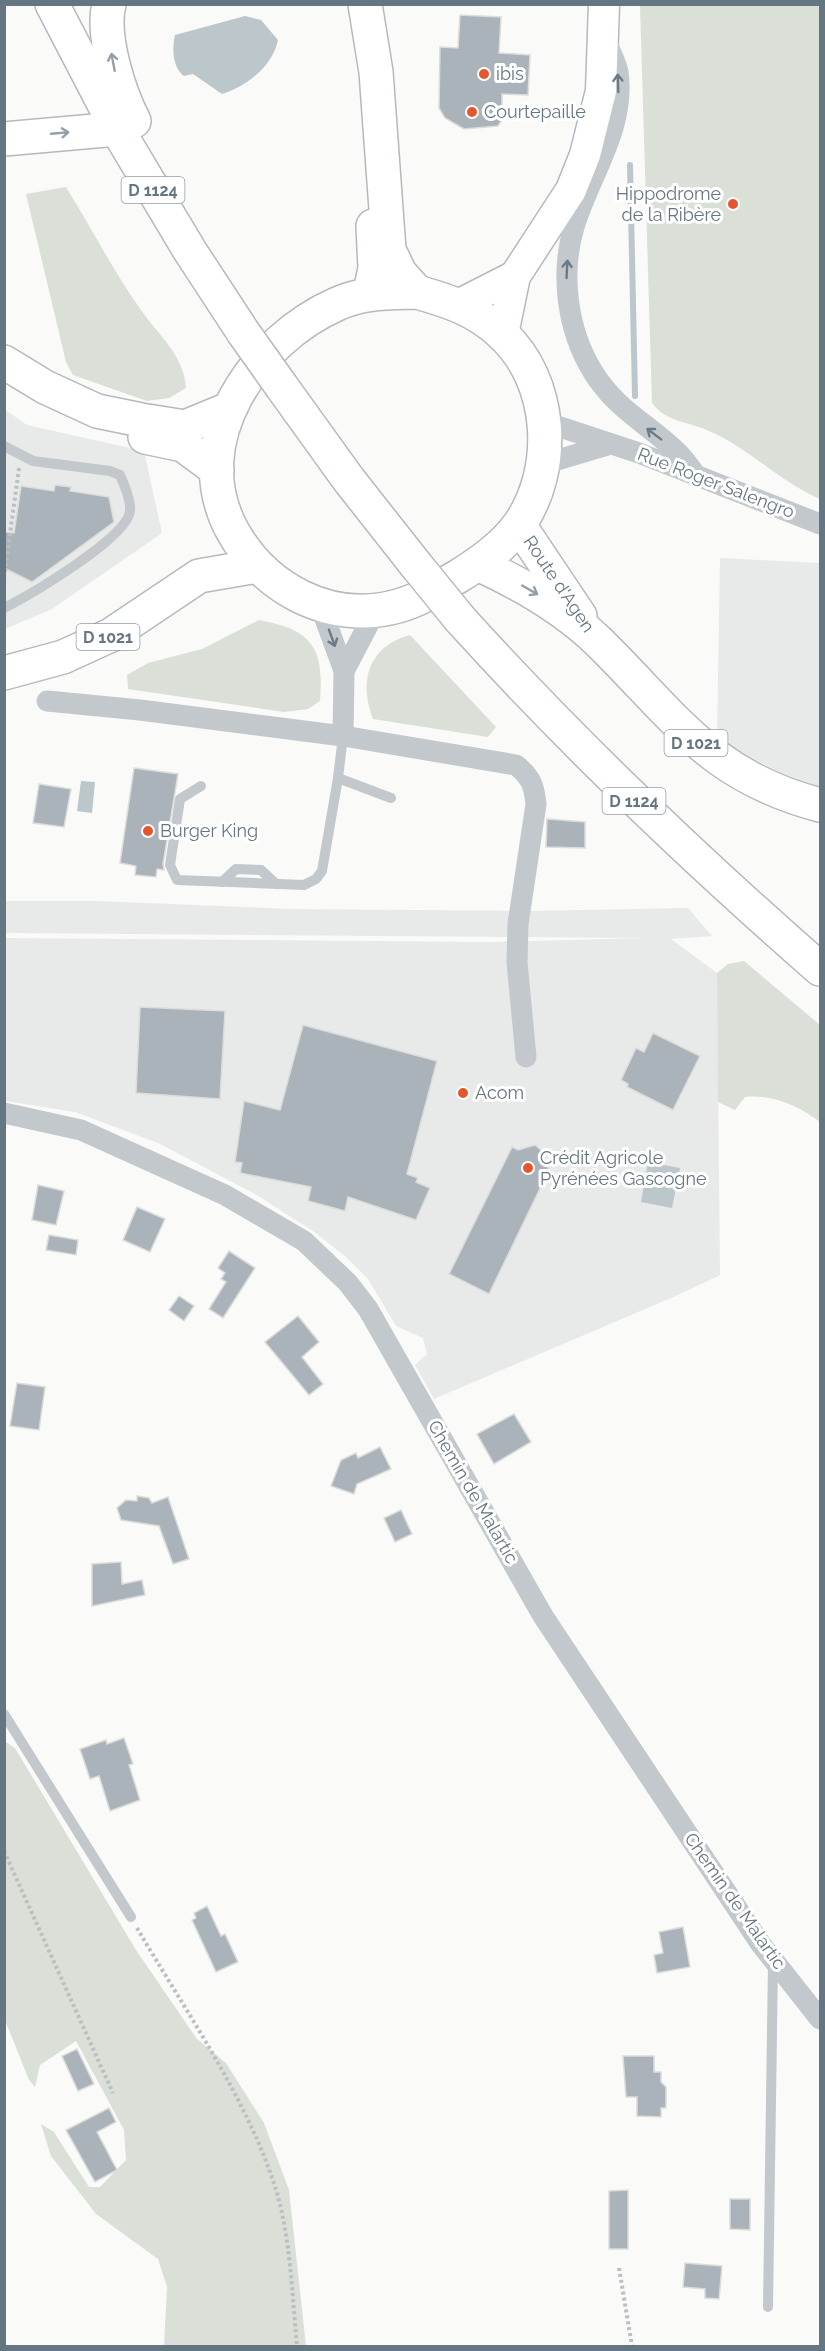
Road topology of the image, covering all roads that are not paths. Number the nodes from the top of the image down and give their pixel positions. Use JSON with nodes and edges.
{"nodes":[{"id":1,"x":52,"y":4,"type":"edge"},
{"id":2,"x":109,"y":4,"type":"edge"},
{"id":3,"x":346,"y":4,"type":"edge"},
{"id":4,"x":365,"y":4,"type":"edge"},
{"id":5,"x":604,"y":4,"type":"edge"},
{"id":6,"x":605,"y":38,"type":"junction"},
{"id":7,"x":117,"y":129,"type":"junction"},
{"id":8,"x":4,"y":139,"type":"edge"},
{"id":9,"x":190,"y":251,"type":"junction"},
{"id":10,"x":515,"y":276,"type":"junction"},
{"id":11,"x":417,"y":292,"type":"junction"},
{"id":12,"x":370,"y":293,"type":"junction"},
{"id":13,"x":460,"y":304,"type":"junction"},
{"id":14,"x":502,"y":334,"type":"junction"},
{"id":15,"x":4,"y":362,"type":"edge"},
{"id":16,"x":4,"y":382,"type":"edge"},
{"id":17,"x":228,"y":409,"type":"junction"},
{"id":18,"x":545,"y":422,"type":"junction"},
{"id":19,"x":611,"y":444,"type":"junction"},
{"id":20,"x":4,"y":446,"type":"edge"},
{"id":21,"x":544,"y":464,"type":"junction"},
{"id":22,"x":217,"y":470,"type":"junction"},
{"id":23,"x":696,"y":474,"type":"junction"},
{"id":24,"x":227,"y":521,"type":"junction"},
{"id":25,"x":820,"y":524,"type":"edge"},
{"id":26,"x":519,"y":525,"type":"junction"},
{"id":27,"x":478,"y":564,"type":"junction"},
{"id":28,"x":257,"y":566,"type":"junction"},
{"id":29,"x":199,"y":576,"type":"junction"},
{"id":30,"x":320,"y":605,"type":"junction"},
{"id":31,"x":4,"y":608,"type":"edge"},
{"id":32,"x":376,"y":610,"type":"junction"},
{"id":33,"x":598,"y":642,"type":"junction"},
{"id":34,"x":344,"y":671,"type":"junction"},
{"id":35,"x":4,"y":672,"type":"edge"},
{"id":36,"x":47,"y":701,"type":"dead end"},
{"id":37,"x":343,"y":736,"type":"junction"},
{"id":38,"x":338,"y":778,"type":"junction"},
{"id":39,"x":201,"y":786,"type":"dead end"},
{"id":40,"x":391,"y":798,"type":"dead end"},
{"id":41,"x":820,"y":806,"type":"edge"},
{"id":42,"x":820,"y":969,"type":"edge"},
{"id":43,"x":526,"y":1057,"type":"dead end"},
{"id":44,"x":4,"y":1113,"type":"edge"},
{"id":45,"x":4,"y":1714,"type":"edge"},
{"id":46,"x":131,"y":1917,"type":"road end"},
{"id":47,"x":774,"y":1960,"type":"junction"},
{"id":48,"x":820,"y":2019,"type":"edge"},
{"id":49,"x":768,"y":2307,"type":"dead end"}],
"edges":[{"from":1,"to":7,"type":"main road","number":"D 1124"},
{"from":9,"to":2,"type":"main road","one_way":true},
{"from":3,"to":12,"type":"main road"},
{"from":4,"to":11,"type":"main road"},
{"from":5,"to":6,"type":"street"},
{"from":6,"to":10,"type":"street"},
{"from":23,"to":6,"type":"street","one_way":true},
{"from":8,"to":7,"type":"main road","one_way":true},
{"from":7,"to":9,"type":"main road","number":"D 1124"},
{"from":9,"to":42,"type":"main road","number":"D 1124","bridge":true},
{"from":10,"to":13,"type":"street"},
{"from":10,"to":14,"type":"street"},
{"from":11,"to":12,"type":"main road"},
{"from":11,"to":13,"type":"main road"},
{"from":12,"to":17,"type":"main road"},
{"from":13,"to":14,"type":"main road"},
{"from":14,"to":18,"type":"main road"},
{"from":15,"to":17,"type":"main road"},
{"from":16,"to":22,"type":"main road"},
{"from":17,"to":22,"type":"main road"},
{"from":18,"to":19,"type":"street","name":"Rue Roger Salengro"},
{"from":18,"to":21,"type":"main road"},
{"from":19,"to":21,"type":"street"},
{"from":19,"to":23,"type":"street","name":"Rue Roger Salengro"},
{"from":20,"to":31,"type":"lane"},
{"from":21,"to":26,"type":"main road"},
{"from":22,"to":24,"type":"main road"},
{"from":23,"to":25,"type":"street","name":"Rue Roger Salengro"},
{"from":24,"to":28,"type":"main road"},
{"from":24,"to":29,"type":"main road","number":"D 1021"},
{"from":26,"to":27,"type":"main road"},
{"from":26,"to":33,"type":"main road","name":"Route d'Agen","number":"D 1021"},
{"from":27,"to":32,"type":"main road"},
{"from":27,"to":33,"type":"main road","name":"Route d'Agen","number":"D 1021","one_way":true},
{"from":28,"to":29,"type":"main road","number":"D 1021"},
{"from":28,"to":30,"type":"main road"},
{"from":29,"to":35,"type":"main road","number":"D 1021"},
{"from":30,"to":32,"type":"main road"},
{"from":30,"to":34,"type":"street","one_way":true},
{"from":32,"to":34,"type":"street"},
{"from":33,"to":41,"type":"main road","name":"Route d'Agen","number":"D 1021"},
{"from":34,"to":37,"type":"street"},
{"from":36,"to":37,"type":"street"},
{"from":37,"to":38,"type":"lane"},
{"from":37,"to":43,"type":"street"},
{"from":38,"to":39,"type":"lane"},
{"from":38,"to":40,"type":"lane"},
{"from":44,"to":47,"type":"street","name":"Chemin de Malartic"},
{"from":45,"to":46,"type":"lane"},
{"from":47,"to":48,"type":"street","name":"Chemin de Malartic"},
{"from":47,"to":49,"type":"lane"}]}
